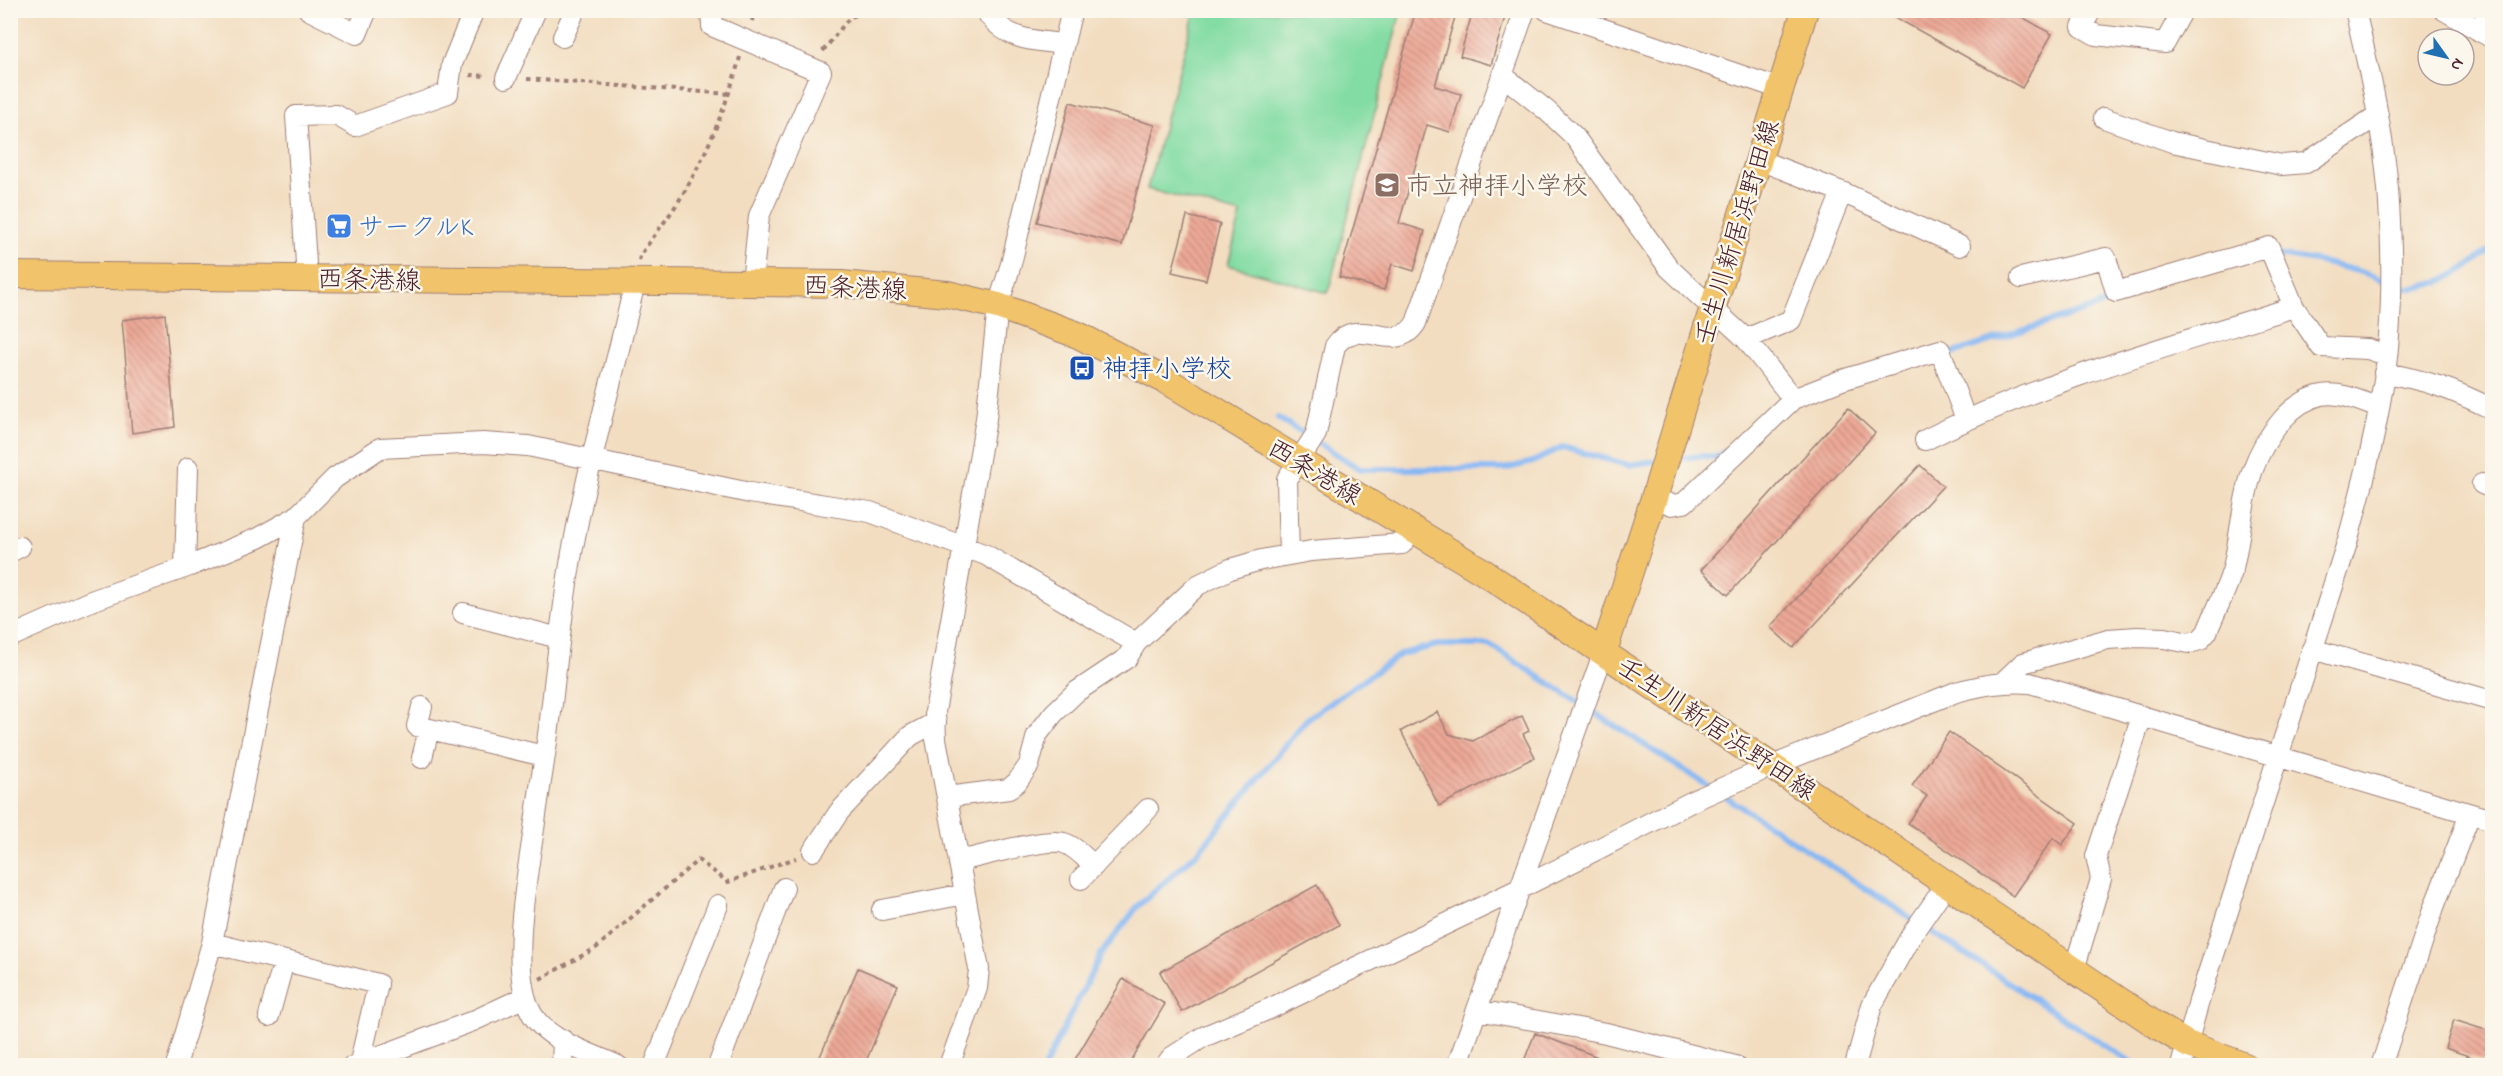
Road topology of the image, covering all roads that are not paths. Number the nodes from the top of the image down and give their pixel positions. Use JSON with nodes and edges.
{"nodes":[{"id":1,"x":309,"y":10,"type":"edge"},
{"id":2,"x":367,"y":10,"type":"edge"},
{"id":3,"x":474,"y":10,"type":"edge"},
{"id":4,"x":536,"y":10,"type":"edge"},
{"id":5,"x":575,"y":10,"type":"edge"},
{"id":6,"x":711,"y":10,"type":"edge"},
{"id":7,"x":1072,"y":10,"type":"edge"},
{"id":8,"x":1525,"y":10,"type":"edge"},
{"id":9,"x":1547,"y":10,"type":"edge"},
{"id":10,"x":1805,"y":10,"type":"edge"},
{"id":11,"x":2091,"y":10,"type":"edge"},
{"id":12,"x":2183,"y":10,"type":"edge"},
{"id":13,"x":2355,"y":10,"type":"edge"},
{"id":14,"x":2444,"y":10,"type":"edge"},
{"id":15,"x":2490,"y":10,"type":"edge"},
{"id":16,"x":988,"y":16,"type":"dead end"},
{"id":17,"x":2486,"y":35,"type":"edge"},
{"id":18,"x":562,"y":37,"type":"dead end"},
{"id":19,"x":1063,"y":44,"type":"junction"},
{"id":20,"x":1502,"y":75,"type":"junction"},
{"id":21,"x":506,"y":78,"type":"road end"},
{"id":22,"x":1781,"y":89,"type":"junction"},
{"id":23,"x":2378,"y":115,"type":"junction"},
{"id":24,"x":2104,"y":118,"type":"dead end"},
{"id":25,"x":1759,"y":160,"type":"junction"},
{"id":26,"x":1842,"y":192,"type":"junction"},
{"id":27,"x":1959,"y":246,"type":"dead end"},
{"id":28,"x":10,"y":275,"type":"edge"},
{"id":29,"x":307,"y":278,"type":"junction"},
{"id":30,"x":2021,"y":278,"type":"dead end"},
{"id":31,"x":635,"y":282,"type":"junction"},
{"id":32,"x":752,"y":283,"type":"junction"},
{"id":33,"x":998,"y":306,"type":"junction"},
{"id":34,"x":2294,"y":307,"type":"junction"},
{"id":35,"x":1713,"y":310,"type":"junction"},
{"id":36,"x":1746,"y":339,"type":"junction"},
{"id":37,"x":2385,"y":364,"type":"junction"},
{"id":38,"x":1793,"y":399,"type":"junction"},
{"id":39,"x":2379,"y":408,"type":"junction"},
{"id":40,"x":2493,"y":410,"type":"edge"},
{"id":41,"x":1966,"y":420,"type":"junction"},
{"id":42,"x":1925,"y":440,"type":"dead end"},
{"id":43,"x":592,"y":459,"type":"junction"},
{"id":44,"x":1298,"y":461,"type":"junction"},
{"id":45,"x":188,"y":468,"type":"dead end"},
{"id":46,"x":1654,"y":498,"type":"junction"},
{"id":47,"x":296,"y":517,"type":"junction"},
{"id":48,"x":1413,"y":530,"type":"junction"},
{"id":49,"x":964,"y":548,"type":"junction"},
{"id":50,"x":1289,"y":555,"type":"junction"},
{"id":51,"x":185,"y":567,"type":"junction"},
{"id":52,"x":463,"y":613,"type":"dead end"},
{"id":53,"x":10,"y":637,"type":"edge"},
{"id":54,"x":559,"y":638,"type":"junction"},
{"id":55,"x":1136,"y":643,"type":"junction"},
{"id":56,"x":2312,"y":649,"type":"junction"},
{"id":57,"x":1604,"y":651,"type":"junction"},
{"id":58,"x":2004,"y":681,"type":"junction"},
{"id":59,"x":2493,"y":701,"type":"edge"},
{"id":60,"x":422,"y":707,"type":"dead end"},
{"id":61,"x":2142,"y":716,"type":"junction"},
{"id":62,"x":936,"y":722,"type":"junction"},
{"id":63,"x":429,"y":729,"type":"junction"},
{"id":64,"x":544,"y":756,"type":"junction"},
{"id":65,"x":2278,"y":756,"type":"junction"},
{"id":66,"x":422,"y":758,"type":"dead end"},
{"id":67,"x":1772,"y":766,"type":"junction"},
{"id":68,"x":947,"y":798,"type":"junction"},
{"id":69,"x":1148,"y":809,"type":"dead end"},
{"id":70,"x":2470,"y":814,"type":"junction"},
{"id":71,"x":2493,"y":820,"type":"edge"},
{"id":72,"x":813,"y":851,"type":"road end"},
{"id":73,"x":959,"y":861,"type":"junction"},
{"id":74,"x":1946,"y":885,"type":"junction"},
{"id":75,"x":784,"y":888,"type":"dead end"},
{"id":76,"x":1519,"y":889,"type":"junction"},
{"id":77,"x":965,"y":894,"type":"junction"},
{"id":78,"x":718,"y":905,"type":"dead end"},
{"id":79,"x":882,"y":910,"type":"dead end"},
{"id":80,"x":213,"y":943,"type":"junction"},
{"id":81,"x":284,"y":961,"type":"junction"},
{"id":82,"x":2074,"y":970,"type":"junction"},
{"id":83,"x":524,"y":993,"type":"junction"},
{"id":84,"x":1477,"y":1010,"type":"junction"},
{"id":85,"x":269,"y":1016,"type":"dead end"},
{"id":86,"x":562,"y":1040,"type":"junction"},
{"id":87,"x":2184,"y":1055,"type":"edge"},
{"id":88,"x":356,"y":1064,"type":"edge"},
{"id":89,"x":177,"y":1065,"type":"edge"},
{"id":90,"x":562,"y":1065,"type":"edge"},
{"id":91,"x":618,"y":1065,"type":"edge"},
{"id":92,"x":654,"y":1065,"type":"edge"},
{"id":93,"x":718,"y":1065,"type":"edge"},
{"id":94,"x":949,"y":1065,"type":"edge"},
{"id":95,"x":1165,"y":1065,"type":"edge"},
{"id":96,"x":1457,"y":1065,"type":"edge"},
{"id":97,"x":1735,"y":1065,"type":"edge"},
{"id":98,"x":1855,"y":1065,"type":"edge"},
{"id":99,"x":2245,"y":1065,"type":"edge"},
{"id":100,"x":2381,"y":1065,"type":"edge"}],
"edges":[{"from":1,"to":2,"type":"street"},
{"from":3,"to":29,"type":"street"},
{"from":4,"to":21,"type":"street"},
{"from":5,"to":18,"type":"street"},
{"from":6,"to":32,"type":"street"},
{"from":7,"to":19,"type":"street"},
{"from":8,"to":20,"type":"street"},
{"from":9,"to":22,"type":"street"},
{"from":10,"to":22,"type":"main road","name":"壬生川新居浜野田線"},
{"from":11,"to":12,"type":"street"},
{"from":13,"to":23,"type":"street"},
{"from":14,"to":17,"type":"street"},
{"from":15,"to":17,"type":"street"},
{"from":16,"to":19,"type":"street"},
{"from":19,"to":33,"type":"street"},
{"from":20,"to":35,"type":"street"},
{"from":20,"to":44,"type":"street"},
{"from":22,"to":25,"type":"main road","name":"壬生川新居浜野田線"},
{"from":23,"to":24,"type":"street"},
{"from":23,"to":37,"type":"street"},
{"from":25,"to":26,"type":"street"},
{"from":25,"to":35,"type":"main road","name":"壬生川新居浜野田線"},
{"from":26,"to":27,"type":"street"},
{"from":26,"to":36,"type":"street"},
{"from":28,"to":29,"type":"main road","name":"西条港線"},
{"from":29,"to":31,"type":"main road","name":"西条港線"},
{"from":30,"to":34,"type":"street"},
{"from":31,"to":32,"type":"main road","name":"西条港線"},
{"from":31,"to":43,"type":"street"},
{"from":32,"to":33,"type":"main road","name":"西条港線"},
{"from":33,"to":44,"type":"main road","name":"西条港線"},
{"from":33,"to":49,"type":"street"},
{"from":34,"to":37,"type":"street"},
{"from":34,"to":41,"type":"street"},
{"from":35,"to":36,"type":"street"},
{"from":35,"to":46,"type":"main road","name":"壬生川新居浜野田線"},
{"from":36,"to":38,"type":"street"},
{"from":37,"to":39,"type":"street"},
{"from":37,"to":40,"type":"street"},
{"from":38,"to":41,"type":"street"},
{"from":38,"to":46,"type":"street"},
{"from":39,"to":56,"type":"street"},
{"from":39,"to":58,"type":"street"},
{"from":41,"to":42,"type":"street"},
{"from":43,"to":47,"type":"street"},
{"from":43,"to":49,"type":"street"},
{"from":43,"to":54,"type":"street"},
{"from":44,"to":48,"type":"main road","name":"西条港線"},
{"from":44,"to":50,"type":"street"},
{"from":45,"to":51,"type":"street"},
{"from":46,"to":57,"type":"main road","name":"壬生川新居浜野田線"},
{"from":47,"to":51,"type":"street"},
{"from":47,"to":80,"type":"street"},
{"from":48,"to":50,"type":"street"},
{"from":48,"to":57,"type":"main road","name":"西条港線"},
{"from":49,"to":55,"type":"street"},
{"from":49,"to":62,"type":"street"},
{"from":50,"to":55,"type":"street"},
{"from":51,"to":53,"type":"street"},
{"from":52,"to":54,"type":"street"},
{"from":54,"to":64,"type":"street"},
{"from":55,"to":68,"type":"street"},
{"from":56,"to":59,"type":"street"},
{"from":56,"to":65,"type":"street"},
{"from":57,"to":67,"type":"main road","name":"壬生川新居浜野田線"},
{"from":57,"to":76,"type":"street"},
{"from":58,"to":61,"type":"street"},
{"from":58,"to":67,"type":"street"},
{"from":60,"to":63,"type":"street"},
{"from":61,"to":65,"type":"street"},
{"from":61,"to":82,"type":"street"},
{"from":62,"to":68,"type":"street"},
{"from":62,"to":72,"type":"street"},
{"from":63,"to":64,"type":"street"},
{"from":63,"to":66,"type":"street"},
{"from":64,"to":83,"type":"street"},
{"from":65,"to":70,"type":"street"},
{"from":65,"to":87,"type":"street"},
{"from":67,"to":74,"type":"main road","name":"壬生川新居浜野田線"},
{"from":67,"to":76,"type":"street"},
{"from":68,"to":73,"type":"street"},
{"from":69,"to":73,"type":"street"},
{"from":70,"to":71,"type":"street"},
{"from":70,"to":100,"type":"street"},
{"from":73,"to":77,"type":"street"},
{"from":74,"to":82,"type":"main road","name":"壬生川新居浜野田線"},
{"from":74,"to":98,"type":"street"},
{"from":75,"to":93,"type":"street"},
{"from":76,"to":84,"type":"street"},
{"from":76,"to":95,"type":"street"},
{"from":77,"to":79,"type":"street"},
{"from":77,"to":94,"type":"street"},
{"from":78,"to":92,"type":"street"},
{"from":80,"to":81,"type":"street"},
{"from":80,"to":89,"type":"street"},
{"from":81,"to":85,"type":"street"},
{"from":81,"to":88,"type":"street"},
{"from":82,"to":87,"type":"main road","name":"壬生川新居浜野田線"},
{"from":83,"to":86,"type":"street"},
{"from":83,"to":88,"type":"street"},
{"from":84,"to":96,"type":"street"},
{"from":84,"to":97,"type":"street"},
{"from":86,"to":90,"type":"street"},
{"from":86,"to":91,"type":"street"},
{"from":87,"to":99,"type":"main road","name":"壬生川新居浜野田線"}]}
